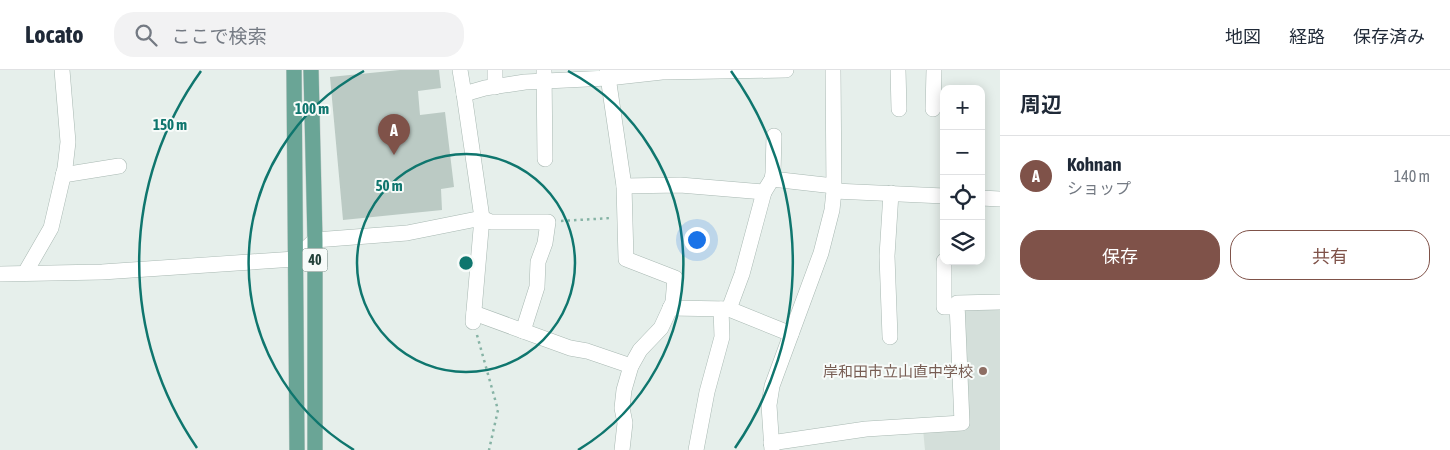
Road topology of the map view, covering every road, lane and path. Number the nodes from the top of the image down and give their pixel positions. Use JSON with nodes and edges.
{"nodes":[{"id":1,"x":62,"y":70,"type":"edge"},
{"id":2,"x":294,"y":70,"type":"edge"},
{"id":3,"x":311,"y":70,"type":"edge"},
{"id":4,"x":460,"y":70,"type":"edge"},
{"id":5,"x":495,"y":70,"type":"edge"},
{"id":6,"x":786,"y":70,"type":"edge"},
{"id":7,"x":833,"y":70,"type":"edge"},
{"id":8,"x":898,"y":70,"type":"edge"},
{"id":9,"x":934,"y":70,"type":"edge"},
{"id":10,"x":662,"y":71,"type":"edge"},
{"id":11,"x":608,"y":74,"type":"edge"},
{"id":12,"x":545,"y":76,"type":"edge"},
{"id":13,"x":495,"y":87,"type":"junction"},
{"id":14,"x":464,"y":94,"type":"junction"},
{"id":15,"x":899,"y":109,"type":"dead end"},
{"id":16,"x":933,"y":109,"type":"dead end"},
{"id":17,"x":774,"y":136,"type":"dead end"},
{"id":18,"x":545,"y":160,"type":"dead end"},
{"id":19,"x":119,"y":166,"type":"dead end"},
{"id":20,"x":64,"y":175,"type":"junction"},
{"id":21,"x":768,"y":185,"type":"junction"},
{"id":22,"x":624,"y":186,"type":"junction"},
{"id":23,"x":834,"y":188,"type":"junction"},
{"id":24,"x":891,"y":194,"type":"junction"},
{"id":25,"x":940,"y":196,"type":"edge"},
{"id":26,"x":985,"y":198,"type":"edge"},
{"id":27,"x":1000,"y":199,"type":"edge"},
{"id":28,"x":625,"y":217,"type":"junction"},
{"id":29,"x":482,"y":218,"type":"junction"},
{"id":30,"x":548,"y":222,"type":"junction"},
{"id":31,"x":316,"y":240,"type":"junction"},
{"id":32,"x":295,"y":259,"type":"junction"},
{"id":33,"x":944,"y":265,"type":"edge"},
{"id":34,"x":25,"y":273,"type":"junction"},
{"id":35,"x":0,"y":274,"type":"edge"},
{"id":36,"x":1000,"y":302,"type":"edge"},
{"id":37,"x":957,"y":307,"type":"junction"},
{"id":38,"x":670,"y":308,"type":"junction"},
{"id":39,"x":725,"y":309,"type":"junction"},
{"id":40,"x":473,"y":318,"type":"junction"},
{"id":41,"x":523,"y":331,"type":"junction"},
{"id":42,"x":791,"y":334,"type":"junction"},
{"id":43,"x":890,"y":337,"type":"dead end"},
{"id":44,"x":631,"y":366,"type":"junction"},
{"id":45,"x":771,"y":447,"type":"edge"},
{"id":46,"x":297,"y":450,"type":"edge"},
{"id":47,"x":315,"y":450,"type":"edge"},
{"id":48,"x":489,"y":450,"type":"edge"},
{"id":49,"x":622,"y":450,"type":"edge"},
{"id":50,"x":696,"y":450,"type":"edge"}],
"edges":[{"from":1,"to":20,"type":"street"},
{"from":2,"to":32,"type":"main road","number":"40"},
{"from":3,"to":31,"type":"main road","number":"40"},
{"from":4,"to":14,"type":"street"},
{"from":5,"to":13,"type":"street"},
{"from":6,"to":10,"type":"street"},
{"from":7,"to":23,"type":"street"},
{"from":8,"to":15,"type":"street"},
{"from":9,"to":16,"type":"street"},
{"from":10,"to":11,"type":"street"},
{"from":11,"to":12,"type":"street"},
{"from":11,"to":22,"type":"street"},
{"from":12,"to":13,"type":"street"},
{"from":12,"to":18,"type":"street"},
{"from":13,"to":14,"type":"street"},
{"from":14,"to":29,"type":"street"},
{"from":17,"to":21,"type":"street"},
{"from":19,"to":20,"type":"street"},
{"from":20,"to":34,"type":"street"},
{"from":21,"to":22,"type":"street"},
{"from":21,"to":23,"type":"street"},
{"from":21,"to":39,"type":"street"},
{"from":22,"to":28,"type":"street"},
{"from":23,"to":24,"type":"street"},
{"from":23,"to":42,"type":"street"},
{"from":24,"to":25,"type":"street"},
{"from":24,"to":43,"type":"street"},
{"from":26,"to":27,"type":"street"},
{"from":28,"to":30,"type":"path"},
{"from":28,"to":38,"type":"street"},
{"from":29,"to":30,"type":"street"},
{"from":29,"to":31,"type":"street"},
{"from":29,"to":40,"type":"street"},
{"from":30,"to":41,"type":"street"},
{"from":31,"to":32,"type":"street"},
{"from":31,"to":47,"type":"main road","number":"40"},
{"from":32,"to":34,"type":"street"},
{"from":32,"to":46,"type":"main road","number":"40"},
{"from":33,"to":37,"type":"street"},
{"from":34,"to":35,"type":"street"},
{"from":36,"to":37,"type":"street"},
{"from":37,"to":45,"type":"street"},
{"from":38,"to":39,"type":"street"},
{"from":38,"to":44,"type":"street"},
{"from":39,"to":42,"type":"street"},
{"from":39,"to":50,"type":"street"},
{"from":40,"to":41,"type":"street"},
{"from":40,"to":48,"type":"path"},
{"from":41,"to":44,"type":"street"},
{"from":42,"to":45,"type":"street"},
{"from":44,"to":49,"type":"street"}]}
